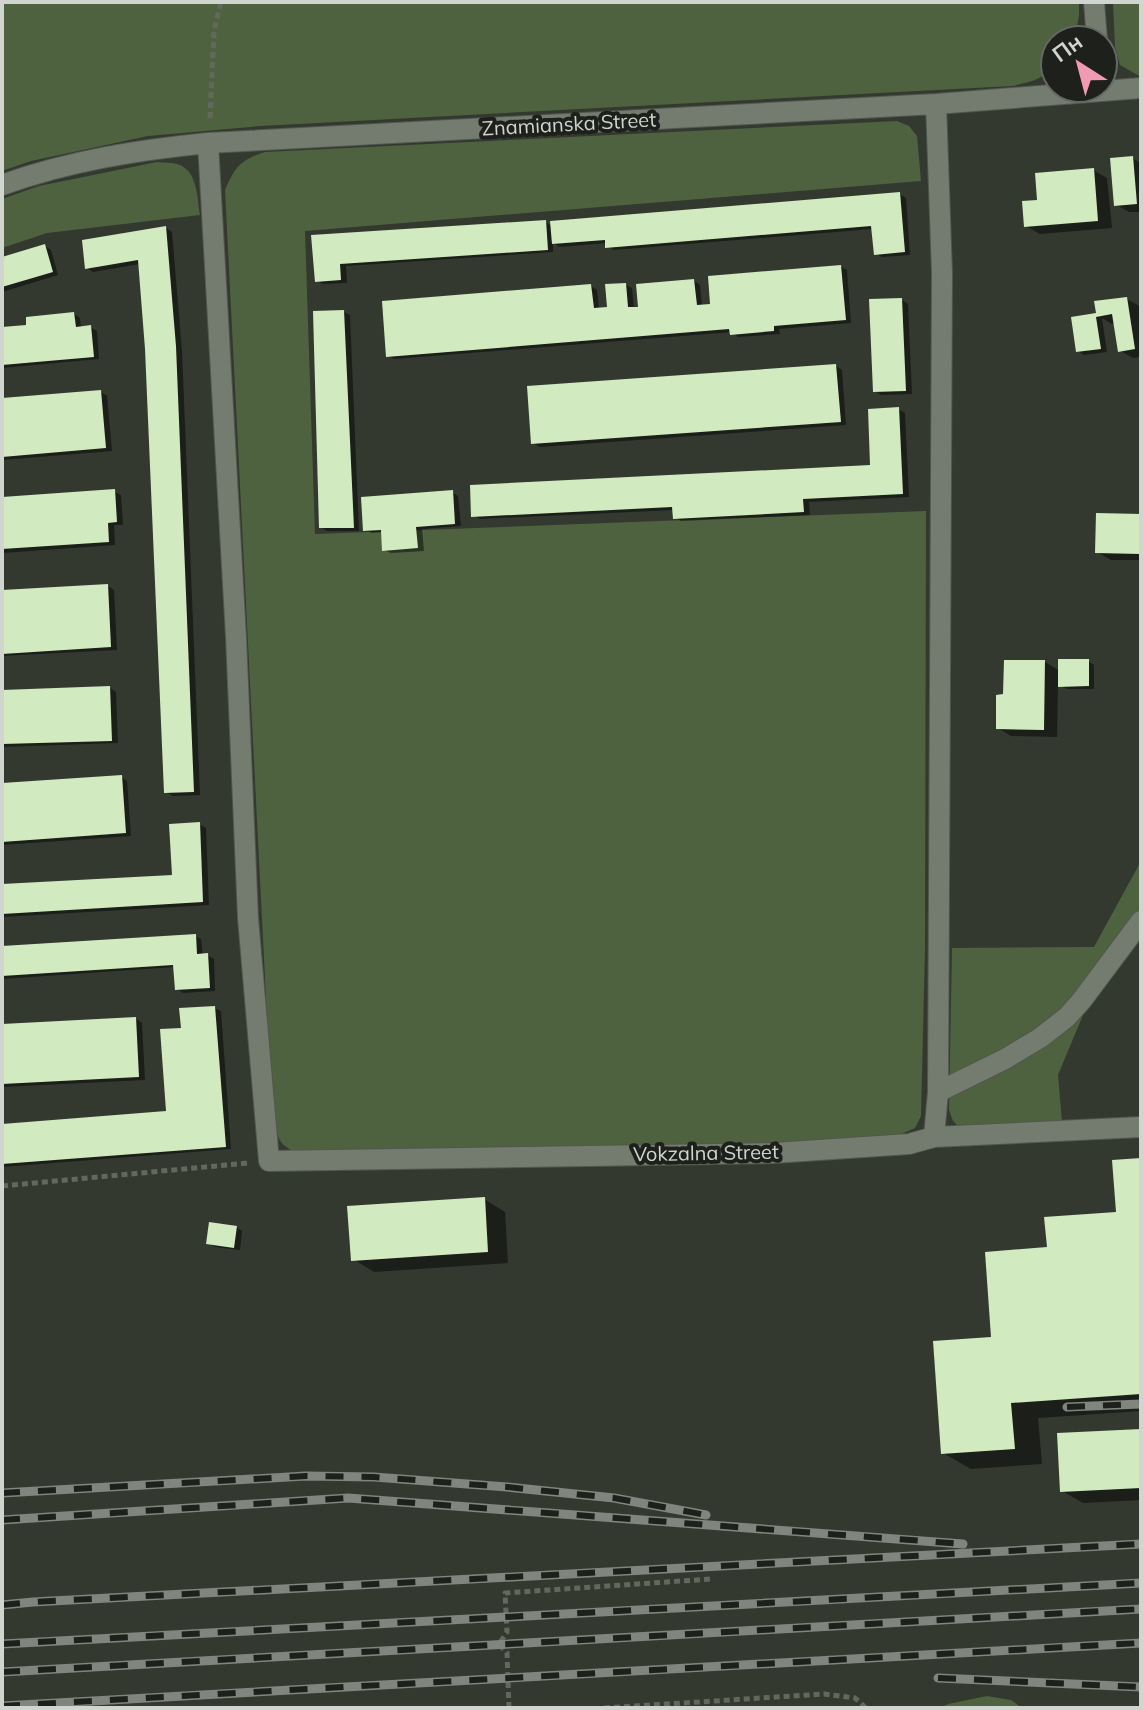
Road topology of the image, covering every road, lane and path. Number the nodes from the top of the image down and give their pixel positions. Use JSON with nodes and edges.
{"nodes":[{"id":1,"x":221,"y":2,"type":"edge"},
{"id":2,"x":1094,"y":2,"type":"edge"},
{"id":3,"x":1096,"y":24,"type":"edge"},
{"id":4,"x":1141,"y":88,"type":"edge"},
{"id":5,"x":1119,"y":89,"type":"edge"},
{"id":6,"x":1039,"y":95,"type":"edge"},
{"id":7,"x":936,"y":104,"type":"junction"},
{"id":8,"x":208,"y":143,"type":"junction"},
{"id":9,"x":2,"y":185,"type":"edge"},
{"id":10,"x":1141,"y":921,"type":"edge"},
{"id":11,"x":938,"y":1092,"type":"junction"},
{"id":12,"x":1141,"y":1127,"type":"edge"},
{"id":13,"x":934,"y":1137,"type":"junction"},
{"id":14,"x":269,"y":1161,"type":"junction"},
{"id":15,"x":2,"y":1186,"type":"edge"},
{"id":16,"x":711,"y":1579,"type":"dead end"},
{"id":17,"x":509,"y":1708,"type":"edge"},
{"id":18,"x":604,"y":1708,"type":"edge"},
{"id":19,"x":866,"y":1708,"type":"edge"}],
"edges":[{"from":1,"to":8,"type":"path"},
{"from":2,"to":3,"type":"street"},
{"from":4,"to":5,"type":"street","name":"Znamianska Street"},
{"from":6,"to":7,"type":"street","name":"Znamianska Street"},
{"from":7,"to":8,"type":"street","name":"Znamianska Street"},
{"from":7,"to":11,"type":"street"},
{"from":8,"to":9,"type":"street","name":"Znamianska Street"},
{"from":8,"to":14,"type":"street"},
{"from":10,"to":11,"type":"street"},
{"from":11,"to":13,"type":"street"},
{"from":12,"to":13,"type":"street","name":"Vokzalna Street"},
{"from":13,"to":14,"type":"street","name":"Vokzalna Street"},
{"from":14,"to":15,"type":"path"},
{"from":16,"to":17,"type":"path"},
{"from":18,"to":19,"type":"path"}]}
